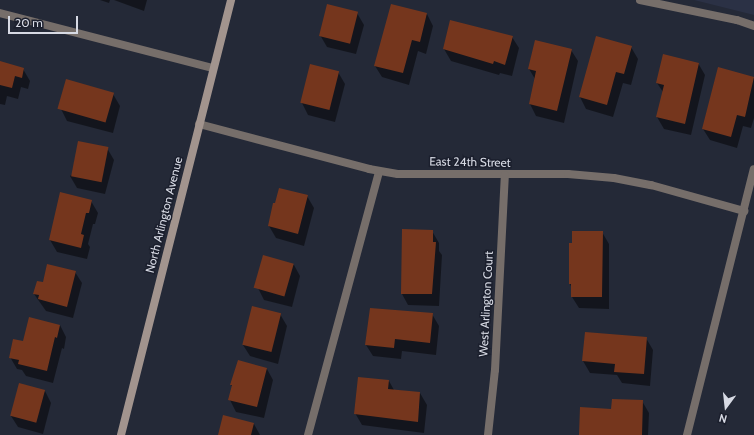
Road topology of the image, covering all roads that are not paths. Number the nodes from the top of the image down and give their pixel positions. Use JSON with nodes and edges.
{"nodes":[{"id":1,"x":230,"y":0,"type":"edge"},
{"id":2,"x":640,"y":0,"type":"edge"},
{"id":3,"x":0,"y":13,"type":"edge"},
{"id":4,"x":754,"y":26,"type":"edge"},
{"id":5,"x":213,"y":68,"type":"junction"},
{"id":6,"x":199,"y":124,"type":"junction"},
{"id":7,"x":754,"y":169,"type":"edge"},
{"id":8,"x":379,"y":171,"type":"junction"},
{"id":9,"x":505,"y":175,"type":"junction"},
{"id":10,"x":744,"y":211,"type":"junction"},
{"id":11,"x":121,"y":435,"type":"edge"},
{"id":12,"x":308,"y":435,"type":"edge"},
{"id":13,"x":488,"y":435,"type":"edge"},
{"id":14,"x":688,"y":435,"type":"edge"}],
"edges":[{"from":1,"to":5,"type":"main road","name":"North Arlington Avenue"},
{"from":2,"to":4,"type":"street"},
{"from":3,"to":5,"type":"street"},
{"from":5,"to":6,"type":"main road","name":"North Arlington Avenue"},
{"from":6,"to":8,"type":"street","name":"East 24th Street"},
{"from":6,"to":11,"type":"main road","name":"North Arlington Avenue"},
{"from":7,"to":10,"type":"street"},
{"from":8,"to":9,"type":"street","name":"East 24th Street"},
{"from":8,"to":12,"type":"street"},
{"from":9,"to":10,"type":"street","name":"East 24th Street"},
{"from":9,"to":13,"type":"street","name":"West Arlington Court"},
{"from":10,"to":14,"type":"street"}]}
